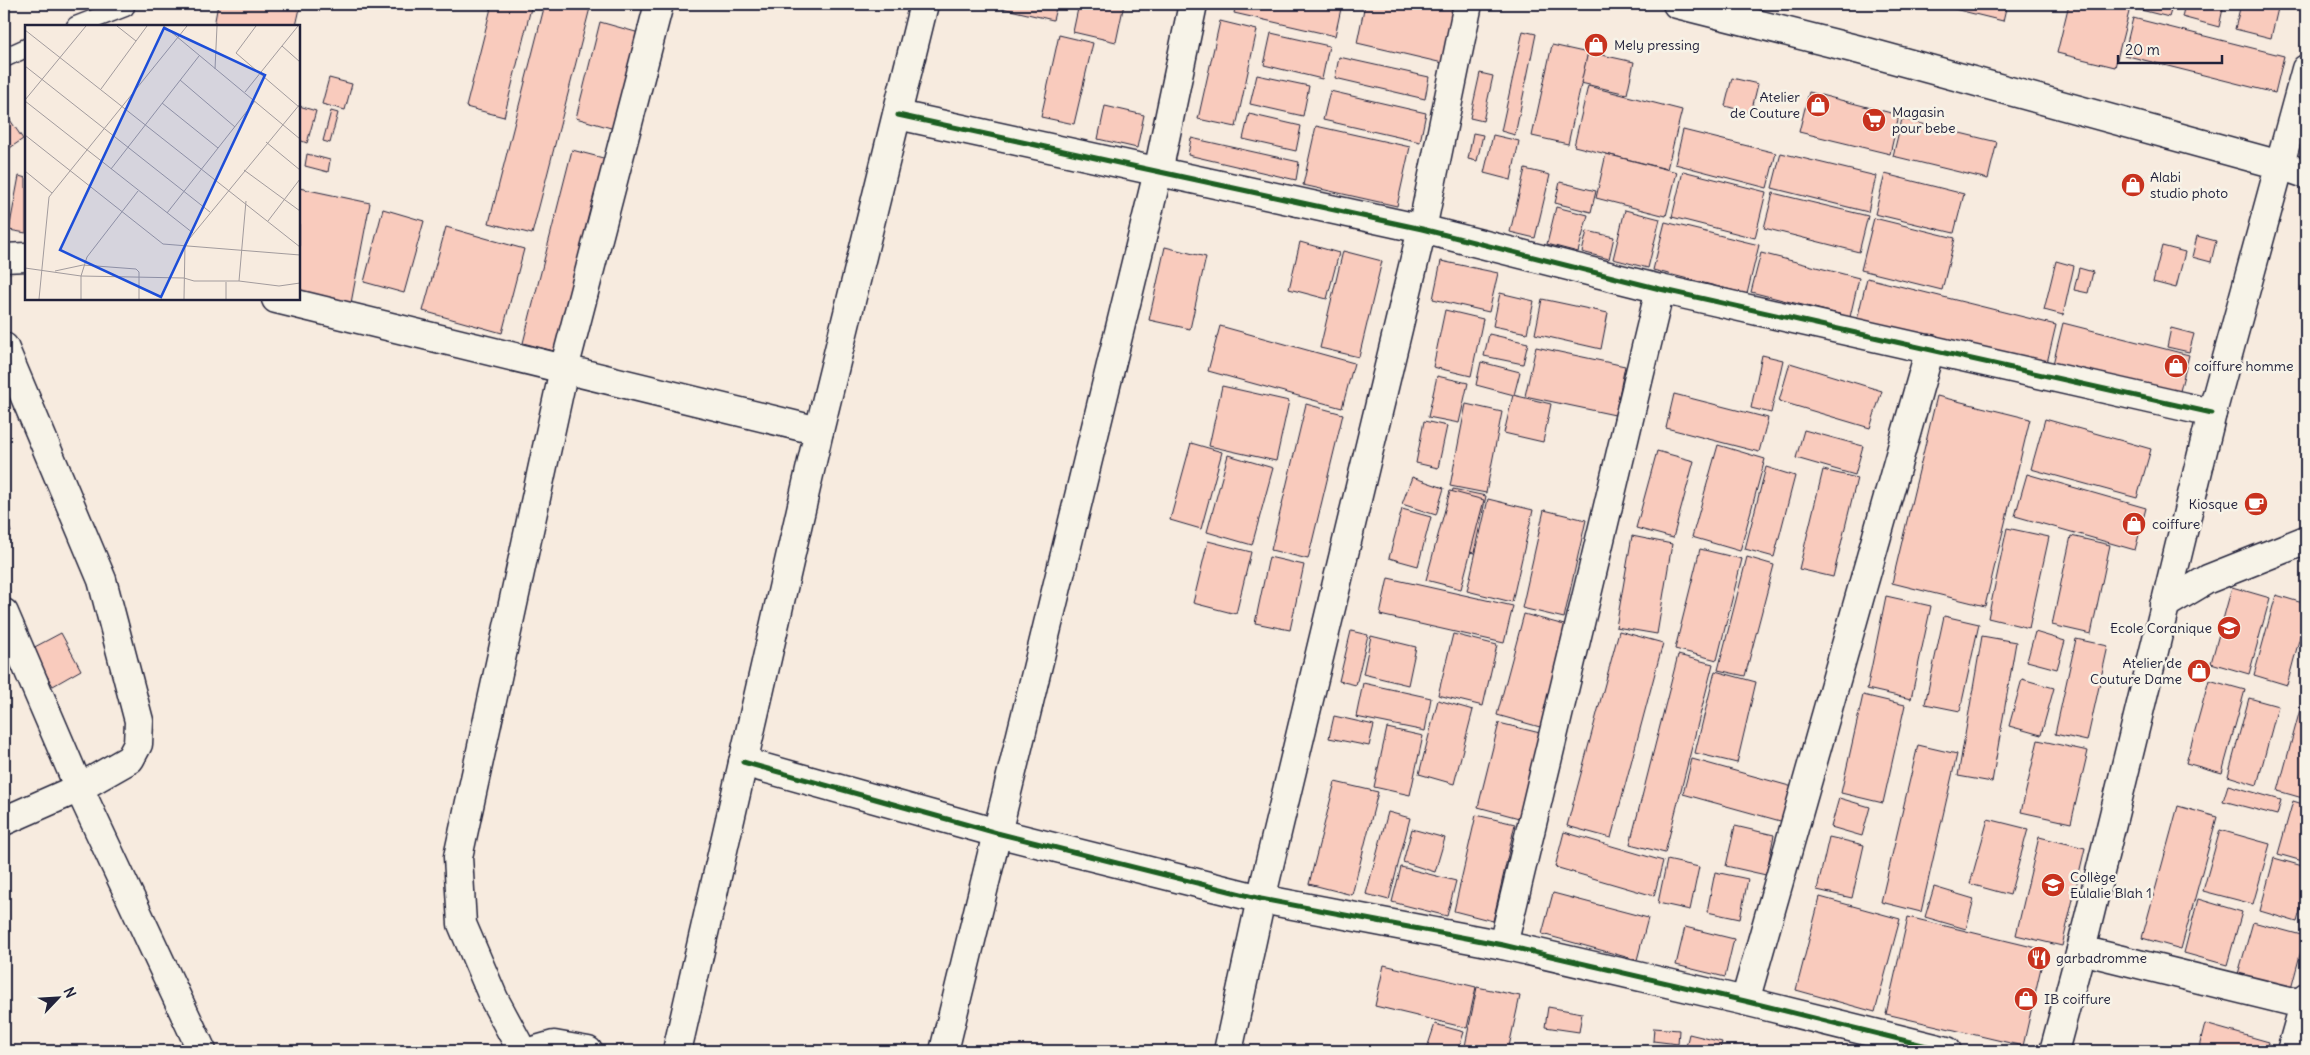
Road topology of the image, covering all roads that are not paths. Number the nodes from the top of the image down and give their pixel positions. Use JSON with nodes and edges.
{"nodes":[{"id":1,"x":659,"y":4,"type":"edge"},
{"id":2,"x":924,"y":4,"type":"edge"},
{"id":3,"x":1193,"y":4,"type":"edge"},
{"id":4,"x":1468,"y":4,"type":"edge"},
{"id":5,"x":1676,"y":4,"type":"edge"},
{"id":6,"x":125,"y":7,"type":"dead end"},
{"id":7,"x":79,"y":25,"type":"edge"},
{"id":8,"x":25,"y":48,"type":"edge"},
{"id":9,"x":4,"y":58,"type":"edge"},
{"id":10,"x":2306,"y":69,"type":"edge"},
{"id":11,"x":898,"y":115,"type":"junction"},
{"id":12,"x":2280,"y":165,"type":"junction"},
{"id":13,"x":1158,"y":172,"type":"junction"},
{"id":14,"x":2306,"y":174,"type":"edge"},
{"id":15,"x":1422,"y":229,"type":"junction"},
{"id":16,"x":25,"y":257,"type":"edge"},
{"id":17,"x":4,"y":258,"type":"edge"},
{"id":18,"x":1660,"y":289,"type":"junction"},
{"id":19,"x":280,"y":300,"type":"edge"},
{"id":20,"x":4,"y":347,"type":"edge"},
{"id":21,"x":1930,"y":349,"type":"junction"},
{"id":22,"x":564,"y":369,"type":"junction"},
{"id":23,"x":2212,"y":413,"type":"junction"},
{"id":24,"x":818,"y":431,"type":"junction"},
{"id":25,"x":2306,"y":540,"type":"edge"},
{"id":26,"x":2164,"y":605,"type":"junction"},
{"id":27,"x":4,"y":613,"type":"edge"},
{"id":28,"x":743,"y":762,"type":"junction"},
{"id":29,"x":79,"y":788,"type":"junction"},
{"id":30,"x":4,"y":822,"type":"edge"},
{"id":31,"x":997,"y":834,"type":"junction"},
{"id":32,"x":1261,"y":899,"type":"junction"},
{"id":33,"x":1503,"y":945,"type":"junction"},
{"id":34,"x":2081,"y":950,"type":"junction"},
{"id":35,"x":1745,"y":1001,"type":"junction"},
{"id":36,"x":2306,"y":1003,"type":"edge"},
{"id":37,"x":202,"y":1051,"type":"edge"},
{"id":38,"x":522,"y":1051,"type":"edge"},
{"id":39,"x":534,"y":1051,"type":"edge"},
{"id":40,"x":588,"y":1051,"type":"edge"},
{"id":41,"x":677,"y":1051,"type":"edge"},
{"id":42,"x":944,"y":1051,"type":"edge"},
{"id":43,"x":1228,"y":1051,"type":"edge"},
{"id":44,"x":1947,"y":1051,"type":"edge"},
{"id":45,"x":2054,"y":1051,"type":"edge"},
{"id":46,"x":2291,"y":1051,"type":"edge"}],
"edges":[{"from":1,"to":22,"type":"street"},
{"from":2,"to":11,"type":"street"},
{"from":3,"to":13,"type":"street"},
{"from":4,"to":15,"type":"street"},
{"from":5,"to":12,"type":"street"},
{"from":6,"to":7,"type":"lane"},
{"from":8,"to":9,"type":"lane"},
{"from":10,"to":12,"type":"street"},
{"from":11,"to":13,"type":"street"},
{"from":11,"to":24,"type":"street"},
{"from":12,"to":14,"type":"street"},
{"from":12,"to":23,"type":"street"},
{"from":13,"to":15,"type":"street"},
{"from":13,"to":31,"type":"street"},
{"from":15,"to":18,"type":"street"},
{"from":15,"to":32,"type":"street"},
{"from":16,"to":17,"type":"street"},
{"from":18,"to":21,"type":"street"},
{"from":18,"to":33,"type":"street"},
{"from":19,"to":22,"type":"street"},
{"from":20,"to":29,"type":"street"},
{"from":21,"to":23,"type":"street"},
{"from":21,"to":35,"type":"street"},
{"from":22,"to":24,"type":"street"},
{"from":22,"to":38,"type":"street"},
{"from":23,"to":26,"type":"street"},
{"from":24,"to":28,"type":"street"},
{"from":25,"to":26,"type":"street"},
{"from":26,"to":34,"type":"street"},
{"from":27,"to":29,"type":"street"},
{"from":28,"to":31,"type":"street"},
{"from":28,"to":41,"type":"street"},
{"from":29,"to":30,"type":"street"},
{"from":29,"to":37,"type":"street"},
{"from":31,"to":32,"type":"street"},
{"from":31,"to":42,"type":"street"},
{"from":32,"to":33,"type":"street"},
{"from":32,"to":43,"type":"street"},
{"from":33,"to":35,"type":"street"},
{"from":34,"to":36,"type":"street"},
{"from":34,"to":45,"type":"street"},
{"from":35,"to":44,"type":"street"},
{"from":36,"to":46,"type":"street"},
{"from":39,"to":40,"type":"street"}]}
